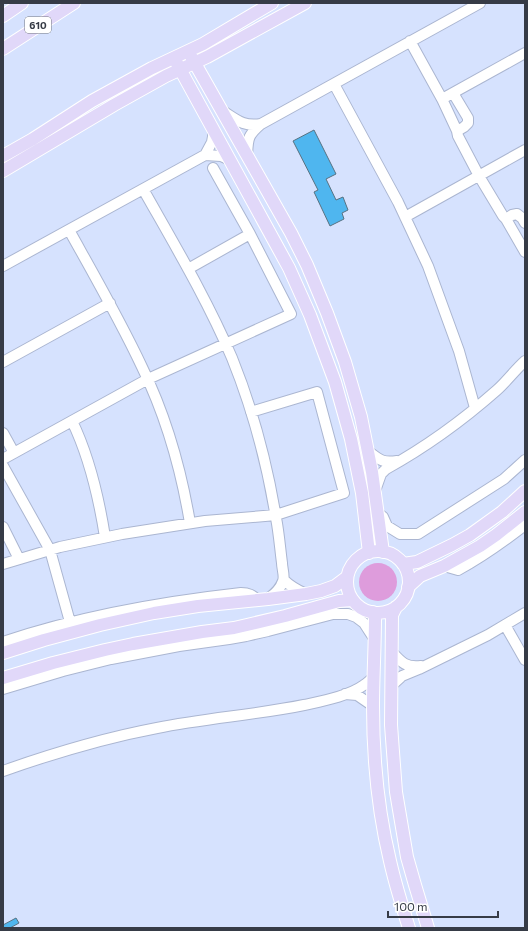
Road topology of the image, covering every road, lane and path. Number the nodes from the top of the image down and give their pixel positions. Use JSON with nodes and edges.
{"nodes":[{"id":1,"x":22,"y":3,"type":"edge"},
{"id":2,"x":74,"y":3,"type":"edge"},
{"id":3,"x":272,"y":3,"type":"edge"},
{"id":4,"x":305,"y":3,"type":"edge"},
{"id":5,"x":480,"y":3,"type":"edge"},
{"id":6,"x":3,"y":16,"type":"edge"},
{"id":7,"x":410,"y":41,"type":"junction"},
{"id":8,"x":3,"y":49,"type":"edge"},
{"id":9,"x":188,"y":51,"type":"junction"},
{"id":10,"x":525,"y":53,"type":"edge"},
{"id":11,"x":174,"y":58,"type":"junction"},
{"id":12,"x":195,"y":63,"type":"junction"},
{"id":13,"x":180,"y":69,"type":"junction"},
{"id":14,"x":334,"y":84,"type":"junction"},
{"id":15,"x":453,"y":92,"type":"junction"},
{"id":16,"x":442,"y":99,"type":"junction"},
{"id":17,"x":220,"y":109,"type":"junction"},
{"id":18,"x":261,"y":124,"type":"junction"},
{"id":19,"x":214,"y":131,"type":"junction"},
{"id":20,"x":457,"y":131,"type":"junction"},
{"id":21,"x":525,"y":150,"type":"edge"},
{"id":22,"x":204,"y":155,"type":"junction"},
{"id":23,"x":3,"y":156,"type":"edge"},
{"id":24,"x":247,"y":156,"type":"junction"},
{"id":25,"x":230,"y":160,"type":"junction"},
{"id":26,"x":213,"y":168,"type":"dead end"},
{"id":27,"x":3,"y":171,"type":"edge"},
{"id":28,"x":479,"y":176,"type":"junction"},
{"id":29,"x":143,"y":189,"type":"junction"},
{"id":30,"x":405,"y":217,"type":"junction"},
{"id":31,"x":506,"y":219,"type":"junction"},
{"id":32,"x":525,"y":223,"type":"edge"},
{"id":33,"x":68,"y":230,"type":"junction"},
{"id":34,"x":250,"y":234,"type":"junction"},
{"id":35,"x":524,"y":250,"type":"edge"},
{"id":36,"x":3,"y":266,"type":"edge"},
{"id":37,"x":188,"y":269,"type":"junction"},
{"id":38,"x":110,"y":303,"type":"junction"},
{"id":39,"x":226,"y":344,"type":"junction"},
{"id":40,"x":525,"y":361,"type":"edge"},
{"id":41,"x":3,"y":362,"type":"edge"},
{"id":42,"x":148,"y":379,"type":"junction"},
{"id":43,"x":475,"y":408,"type":"junction"},
{"id":44,"x":251,"y":412,"type":"junction"},
{"id":45,"x":72,"y":421,"type":"junction"},
{"id":46,"x":3,"y":433,"type":"edge"},
{"id":47,"x":368,"y":451,"type":"junction"},
{"id":48,"x":14,"y":453,"type":"junction"},
{"id":49,"x":3,"y":459,"type":"edge"},
{"id":50,"x":525,"y":460,"type":"edge"},
{"id":51,"x":401,"y":461,"type":"junction"},
{"id":52,"x":3,"y":466,"type":"edge"},
{"id":53,"x":375,"y":491,"type":"junction"},
{"id":54,"x":525,"y":491,"type":"edge"},
{"id":55,"x":525,"y":512,"type":"edge"},
{"id":56,"x":378,"y":513,"type":"junction"},
{"id":57,"x":276,"y":515,"type":"junction"},
{"id":58,"x":190,"y":523,"type":"junction"},
{"id":59,"x":525,"y":525,"type":"edge"},
{"id":60,"x":3,"y":528,"type":"edge"},
{"id":61,"x":106,"y":537,"type":"junction"},
{"id":62,"x":50,"y":550,"type":"junction"},
{"id":63,"x":369,"y":552,"type":"junction"},
{"id":64,"x":383,"y":552,"type":"junction"},
{"id":65,"x":19,"y":559,"type":"junction"},
{"id":66,"x":3,"y":564,"type":"edge"},
{"id":67,"x":403,"y":564,"type":"junction"},
{"id":68,"x":444,"y":566,"type":"junction"},
{"id":69,"x":347,"y":577,"type":"junction"},
{"id":70,"x":284,"y":580,"type":"junction"},
{"id":71,"x":408,"y":587,"type":"junction"},
{"id":72,"x":306,"y":594,"type":"junction"},
{"id":73,"x":263,"y":600,"type":"junction"},
{"id":74,"x":353,"y":600,"type":"junction"},
{"id":75,"x":396,"y":607,"type":"junction"},
{"id":76,"x":373,"y":612,"type":"junction"},
{"id":77,"x":525,"y":612,"type":"edge"},
{"id":78,"x":70,"y":622,"type":"junction"},
{"id":79,"x":505,"y":625,"type":"junction"},
{"id":80,"x":375,"y":640,"type":"junction"},
{"id":81,"x":3,"y":642,"type":"edge"},
{"id":82,"x":392,"y":652,"type":"junction"},
{"id":83,"x":3,"y":653,"type":"edge"},
{"id":84,"x":525,"y":660,"type":"edge"},
{"id":85,"x":407,"y":668,"type":"junction"},
{"id":86,"x":3,"y":678,"type":"edge"},
{"id":87,"x":373,"y":678,"type":"junction"},
{"id":88,"x":391,"y":686,"type":"junction"},
{"id":89,"x":3,"y":689,"type":"edge"},
{"id":90,"x":345,"y":694,"type":"junction"},
{"id":91,"x":373,"y":706,"type":"junction"},
{"id":92,"x":3,"y":771,"type":"edge"},
{"id":93,"x":409,"y":928,"type":"edge"},
{"id":94,"x":428,"y":928,"type":"edge"}],
"edges":[{"from":1,"to":6,"type":"main road","number":"610"},
{"from":2,"to":8,"type":"main road","number":"610"},
{"from":3,"to":9,"type":"main road"},
{"from":4,"to":12,"type":"main road"},
{"from":5,"to":7,"type":"street"},
{"from":7,"to":14,"type":"street"},
{"from":7,"to":16,"type":"street"},
{"from":9,"to":11,"type":"main road"},
{"from":9,"to":12,"type":"main road"},
{"from":10,"to":15,"type":"street"},
{"from":11,"to":13,"type":"main road"},
{"from":11,"to":23,"type":"main road"},
{"from":12,"to":13,"type":"main road"},
{"from":12,"to":17,"type":"main road"},
{"from":13,"to":19,"type":"main road"},
{"from":13,"to":27,"type":"main road"},
{"from":14,"to":18,"type":"street"},
{"from":14,"to":30,"type":"street"},
{"from":15,"to":16,"type":"street"},
{"from":15,"to":20,"type":"street"},
{"from":16,"to":20,"type":"street"},
{"from":17,"to":18,"type":"street"},
{"from":17,"to":24,"type":"main road"},
{"from":18,"to":24,"type":"street"},
{"from":19,"to":22,"type":"street"},
{"from":19,"to":25,"type":"main road"},
{"from":20,"to":28,"type":"street"},
{"from":21,"to":28,"type":"street"},
{"from":22,"to":25,"type":"street"},
{"from":22,"to":29,"type":"street"},
{"from":24,"to":47,"type":"main road"},
{"from":25,"to":63,"type":"main road"},
{"from":26,"to":34,"type":"street"},
{"from":28,"to":30,"type":"street"},
{"from":28,"to":31,"type":"street"},
{"from":29,"to":33,"type":"street"},
{"from":29,"to":37,"type":"street"},
{"from":30,"to":43,"type":"street"},
{"from":31,"to":32,"type":"street"},
{"from":31,"to":35,"type":"street"},
{"from":33,"to":36,"type":"street"},
{"from":33,"to":38,"type":"street"},
{"from":34,"to":37,"type":"street"},
{"from":34,"to":39,"type":"street"},
{"from":37,"to":39,"type":"street"},
{"from":38,"to":41,"type":"street"},
{"from":38,"to":42,"type":"street"},
{"from":39,"to":42,"type":"street"},
{"from":39,"to":44,"type":"street"},
{"from":40,"to":43,"type":"street"},
{"from":42,"to":45,"type":"street"},
{"from":42,"to":58,"type":"street"},
{"from":43,"to":51,"type":"street"},
{"from":44,"to":57,"type":"street"},
{"from":44,"to":57,"type":"street"},
{"from":45,"to":48,"type":"street"},
{"from":45,"to":61,"type":"street"},
{"from":46,"to":48,"type":"street"},
{"from":47,"to":51,"type":"street"},
{"from":47,"to":53,"type":"main road"},
{"from":48,"to":49,"type":"street"},
{"from":50,"to":56,"type":"street"},
{"from":51,"to":53,"type":"street"},
{"from":52,"to":62,"type":"street"},
{"from":53,"to":56,"type":"main road"},
{"from":54,"to":67,"type":"main road"},
{"from":55,"to":68,"type":"main road"},
{"from":56,"to":64,"type":"main road"},
{"from":57,"to":58,"type":"street"},
{"from":57,"to":70,"type":"street"},
{"from":58,"to":61,"type":"street"},
{"from":59,"to":68,"type":"street"},
{"from":60,"to":65,"type":"street"},
{"from":61,"to":62,"type":"street"},
{"from":62,"to":65,"type":"street"},
{"from":62,"to":78,"type":"street"},
{"from":63,"to":64,"type":"main road"},
{"from":63,"to":69,"type":"main road"},
{"from":64,"to":67,"type":"main road"},
{"from":65,"to":66,"type":"street"},
{"from":67,"to":71,"type":"main road"},
{"from":68,"to":71,"type":"main road"},
{"from":69,"to":72,"type":"main road"},
{"from":69,"to":74,"type":"main road"},
{"from":70,"to":72,"type":"street"},
{"from":70,"to":73,"type":"street"},
{"from":71,"to":75,"type":"main road"},
{"from":72,"to":73,"type":"main road"},
{"from":73,"to":78,"type":"street"},
{"from":73,"to":83,"type":"main road"},
{"from":74,"to":76,"type":"main road"},
{"from":74,"to":86,"type":"main road"},
{"from":75,"to":76,"type":"main road"},
{"from":75,"to":82,"type":"main road"},
{"from":76,"to":80,"type":"main road"},
{"from":77,"to":79,"type":"street"},
{"from":78,"to":81,"type":"street"},
{"from":79,"to":84,"type":"street"},
{"from":79,"to":85,"type":"street"},
{"from":80,"to":87,"type":"main road"},
{"from":80,"to":89,"type":"street"},
{"from":82,"to":85,"type":"street"},
{"from":82,"to":88,"type":"main road"},
{"from":85,"to":88,"type":"street"},
{"from":87,"to":90,"type":"street"},
{"from":87,"to":91,"type":"main road"},
{"from":88,"to":94,"type":"main road"},
{"from":90,"to":91,"type":"street"},
{"from":90,"to":92,"type":"street"},
{"from":91,"to":93,"type":"main road"}]}
